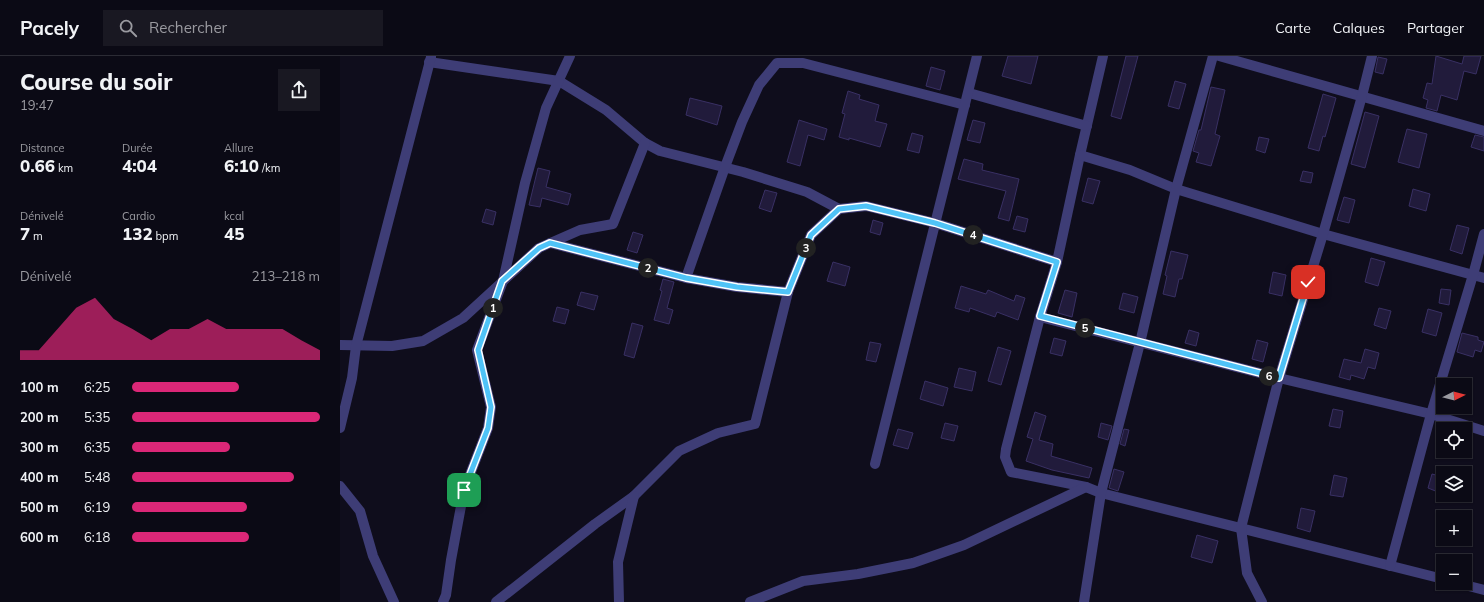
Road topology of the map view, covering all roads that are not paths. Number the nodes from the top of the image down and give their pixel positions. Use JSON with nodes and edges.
{"nodes":[{"id":1,"x":570,"y":56,"type":"edge"},
{"id":2,"x":977,"y":56,"type":"edge"},
{"id":3,"x":1104,"y":56,"type":"edge"},
{"id":4,"x":1213,"y":56,"type":"edge"},
{"id":5,"x":1219,"y":56,"type":"edge"},
{"id":6,"x":1372,"y":56,"type":"edge"},
{"id":7,"x":430,"y":59,"type":"edge"},
{"id":8,"x":559,"y":81,"type":"junction"},
{"id":9,"x":969,"y":92,"type":"junction"},
{"id":10,"x":1362,"y":96,"type":"junction"},
{"id":11,"x":965,"y":105,"type":"junction"},
{"id":12,"x":1087,"y":126,"type":"junction"},
{"id":13,"x":1484,"y":131,"type":"edge"},
{"id":14,"x":645,"y":143,"type":"junction"},
{"id":15,"x":1080,"y":155,"type":"junction"},
{"id":16,"x":724,"y":167,"type":"junction"},
{"id":17,"x":1176,"y":189,"type":"junction"},
{"id":18,"x":839,"y":209,"type":"junction"},
{"id":19,"x":935,"y":223,"type":"junction"},
{"id":20,"x":1323,"y":234,"type":"junction"},
{"id":21,"x":1484,"y":234,"type":"edge"},
{"id":22,"x":550,"y":243,"type":"junction"},
{"id":23,"x":1057,"y":262,"type":"junction"},
{"id":24,"x":1473,"y":275,"type":"junction"},
{"id":25,"x":686,"y":278,"type":"junction"},
{"id":26,"x":1484,"y":278,"type":"edge"},
{"id":27,"x":502,"y":281,"type":"junction"},
{"id":28,"x":788,"y":292,"type":"junction"},
{"id":29,"x":1040,"y":316,"type":"junction"},
{"id":30,"x":1140,"y":343,"type":"junction"},
{"id":31,"x":340,"y":345,"type":"edge"},
{"id":32,"x":356,"y":346,"type":"junction"},
{"id":33,"x":1279,"y":378,"type":"junction"},
{"id":34,"x":1431,"y":414,"type":"junction"},
{"id":35,"x":340,"y":428,"type":"edge"},
{"id":36,"x":1484,"y":431,"type":"edge"},
{"id":37,"x":875,"y":464,"type":"dead end"},
{"id":38,"x":340,"y":486,"type":"edge"},
{"id":39,"x":1086,"y":487,"type":"junction"},
{"id":40,"x":1101,"y":494,"type":"junction"},
{"id":41,"x":634,"y":496,"type":"junction"},
{"id":42,"x":1241,"y":528,"type":"junction"},
{"id":43,"x":1390,"y":566,"type":"junction"},
{"id":44,"x":1436,"y":577,"type":"edge"},
{"id":45,"x":1472,"y":587,"type":"edge"},
{"id":46,"x":1484,"y":590,"type":"edge"},
{"id":47,"x":1085,"y":601,"type":"edge"},
{"id":48,"x":394,"y":602,"type":"edge"},
{"id":49,"x":443,"y":602,"type":"edge"},
{"id":50,"x":496,"y":602,"type":"edge"},
{"id":51,"x":619,"y":602,"type":"edge"},
{"id":52,"x":750,"y":602,"type":"edge"},
{"id":53,"x":1262,"y":602,"type":"edge"}],
"edges":[{"from":1,"to":8,"type":"street"},
{"from":2,"to":9,"type":"street"},
{"from":3,"to":12,"type":"street"},
{"from":4,"to":17,"type":"street"},
{"from":5,"to":10,"type":"street"},
{"from":6,"to":10,"type":"street"},
{"from":7,"to":8,"type":"street"},
{"from":7,"to":32,"type":"street"},
{"from":8,"to":14,"type":"street"},
{"from":8,"to":27,"type":"street"},
{"from":9,"to":11,"type":"street"},
{"from":9,"to":12,"type":"street"},
{"from":10,"to":13,"type":"street"},
{"from":10,"to":20,"type":"street"},
{"from":11,"to":16,"type":"street"},
{"from":11,"to":19,"type":"street"},
{"from":12,"to":15,"type":"street"},
{"from":14,"to":16,"type":"street"},
{"from":14,"to":22,"type":"street"},
{"from":15,"to":17,"type":"street"},
{"from":15,"to":23,"type":"street"},
{"from":16,"to":18,"type":"street"},
{"from":16,"to":25,"type":"street"},
{"from":17,"to":20,"type":"street"},
{"from":17,"to":30,"type":"street"},
{"from":18,"to":19,"type":"street"},
{"from":18,"to":28,"type":"street"},
{"from":19,"to":23,"type":"street"},
{"from":19,"to":37,"type":"street"},
{"from":20,"to":24,"type":"street"},
{"from":20,"to":33,"type":"street"},
{"from":21,"to":24,"type":"street"},
{"from":22,"to":25,"type":"street"},
{"from":22,"to":27,"type":"street"},
{"from":23,"to":29,"type":"street"},
{"from":24,"to":26,"type":"street"},
{"from":24,"to":34,"type":"street"},
{"from":25,"to":28,"type":"street"},
{"from":27,"to":32,"type":"street"},
{"from":27,"to":49,"type":"street"},
{"from":28,"to":41,"type":"street"},
{"from":29,"to":30,"type":"street"},
{"from":29,"to":39,"type":"street"},
{"from":30,"to":33,"type":"street"},
{"from":30,"to":40,"type":"street"},
{"from":31,"to":32,"type":"street"},
{"from":32,"to":35,"type":"street"},
{"from":33,"to":34,"type":"street"},
{"from":33,"to":42,"type":"street"},
{"from":34,"to":36,"type":"street"},
{"from":34,"to":43,"type":"street"},
{"from":38,"to":48,"type":"street"},
{"from":39,"to":40,"type":"street"},
{"from":39,"to":52,"type":"street"},
{"from":40,"to":42,"type":"street"},
{"from":40,"to":47,"type":"street"},
{"from":41,"to":50,"type":"street"},
{"from":41,"to":51,"type":"street"},
{"from":42,"to":43,"type":"street"},
{"from":42,"to":53,"type":"street"},
{"from":43,"to":44,"type":"street"},
{"from":45,"to":46,"type":"street"}]}
